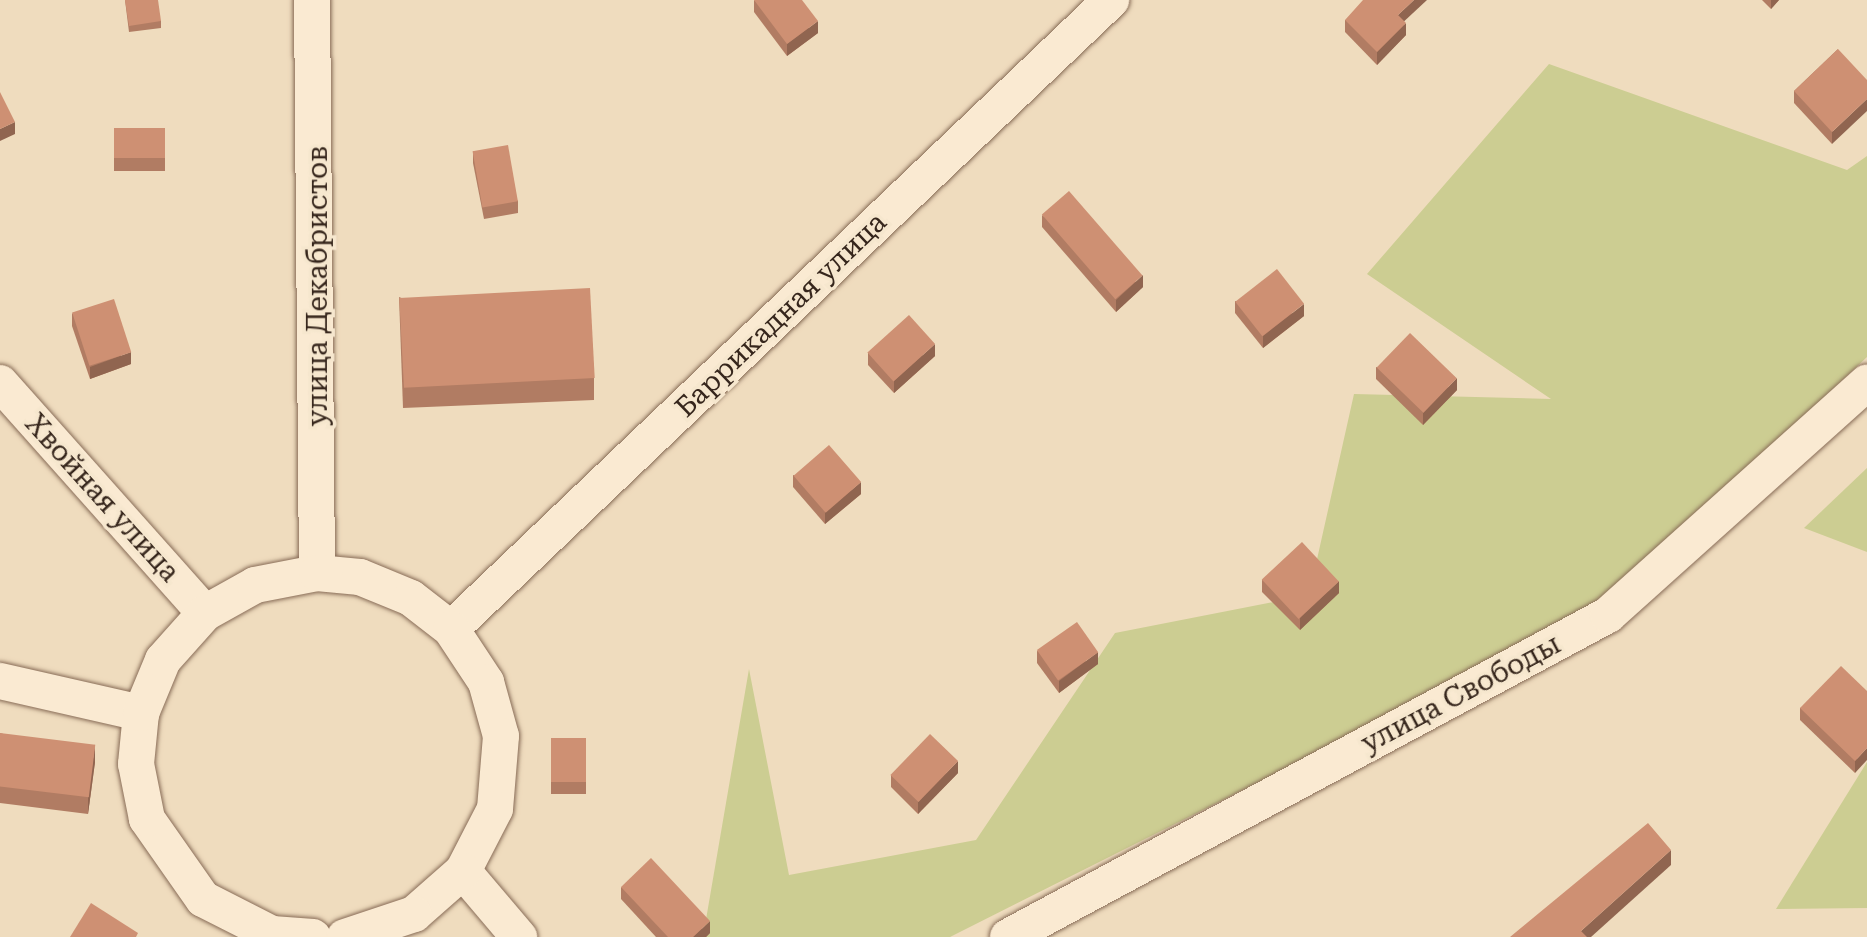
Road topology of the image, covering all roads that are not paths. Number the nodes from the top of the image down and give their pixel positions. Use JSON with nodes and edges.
{"nodes":[{"id":1,"x":312,"y":0,"type":"edge"},
{"id":2,"x":1111,"y":0,"type":"edge"},
{"id":3,"x":0,"y":383,"type":"edge"},
{"id":4,"x":1867,"y":383,"type":"edge"},
{"id":5,"x":317,"y":573,"type":"junction"},
{"id":6,"x":205,"y":613,"type":"junction"},
{"id":7,"x":451,"y":629,"type":"junction"},
{"id":8,"x":0,"y":681,"type":"edge"},
{"id":9,"x":141,"y":713,"type":"junction"},
{"id":10,"x":463,"y":871,"type":"junction"},
{"id":11,"x":232,"y":928,"type":"edge"},
{"id":12,"x":313,"y":937,"type":"edge"},
{"id":13,"x":345,"y":937,"type":"edge"},
{"id":14,"x":519,"y":937,"type":"edge"},
{"id":15,"x":1008,"y":937,"type":"edge"}],
"edges":[{"from":1,"to":5,"type":"street","name":"улица Декабристов"},
{"from":2,"to":7,"type":"street","name":"Баррикадная улица"},
{"from":3,"to":6,"type":"street","name":"Хвойная улица"},
{"from":4,"to":15,"type":"street","name":"улица Свободы"},
{"from":5,"to":6,"type":"street"},
{"from":5,"to":7,"type":"street"},
{"from":6,"to":9,"type":"street"},
{"from":7,"to":10,"type":"street"},
{"from":8,"to":9,"type":"street"},
{"from":9,"to":11,"type":"street"},
{"from":10,"to":13,"type":"street"},
{"from":10,"to":14,"type":"street"},
{"from":11,"to":12,"type":"street"}]}
